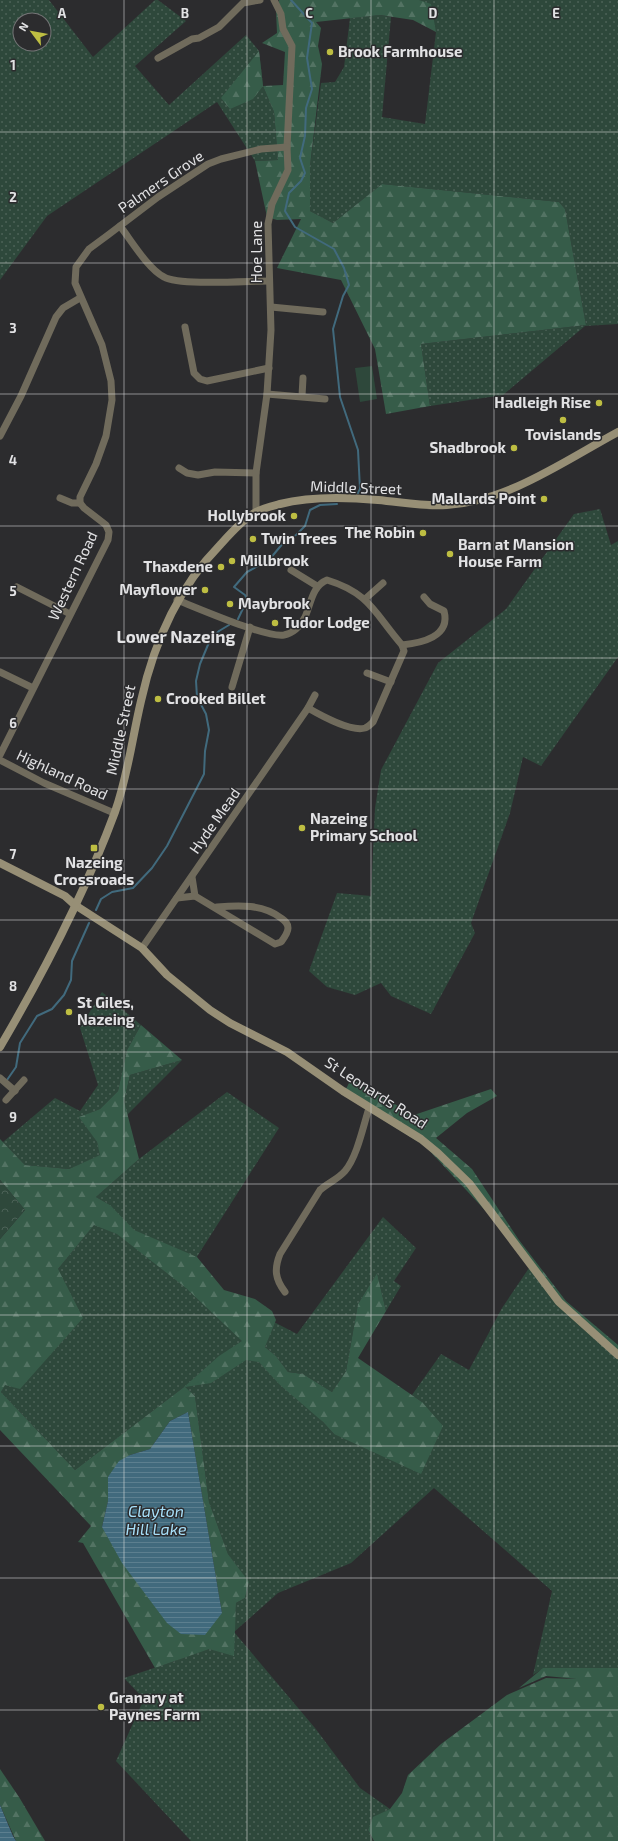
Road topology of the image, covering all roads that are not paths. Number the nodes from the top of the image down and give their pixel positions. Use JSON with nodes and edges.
{"nodes":[{"id":1,"x":260,"y":0,"type":"edge"},
{"id":2,"x":274,"y":0,"type":"edge"},
{"id":3,"x":158,"y":58,"type":"dead end"},
{"id":4,"x":287,"y":147,"type":"junction"},
{"id":5,"x":120,"y":226,"type":"junction"},
{"id":6,"x":269,"y":280,"type":"junction"},
{"id":7,"x":80,"y":298,"type":"junction"},
{"id":8,"x":271,"y":306,"type":"junction"},
{"id":9,"x":323,"y":312,"type":"dead end"},
{"id":10,"x":185,"y":327,"type":"dead end"},
{"id":11,"x":269,"y":368,"type":"junction"},
{"id":12,"x":303,"y":378,"type":"dead end"},
{"id":13,"x":267,"y":394,"type":"junction"},
{"id":14,"x":302,"y":396,"type":"junction"},
{"id":15,"x":325,"y":399,"type":"dead end"},
{"id":16,"x":618,"y":432,"type":"edge"},
{"id":17,"x":0,"y":436,"type":"edge"},
{"id":18,"x":179,"y":468,"type":"dead end"},
{"id":19,"x":256,"y":472,"type":"junction"},
{"id":20,"x":60,"y":498,"type":"dead end"},
{"id":21,"x":80,"y":504,"type":"junction"},
{"id":22,"x":256,"y":512,"type":"junction"},
{"id":23,"x":291,"y":570,"type":"dead end"},
{"id":24,"x":383,"y":583,"type":"dead end"},
{"id":25,"x":17,"y":586,"type":"dead end"},
{"id":26,"x":317,"y":586,"type":"junction"},
{"id":27,"x":424,"y":597,"type":"dead end"},
{"id":28,"x":365,"y":598,"type":"junction"},
{"id":29,"x":177,"y":600,"type":"junction"},
{"id":30,"x":70,"y":614,"type":"junction"},
{"id":31,"x":250,"y":627,"type":"junction"},
{"id":32,"x":402,"y":645,"type":"junction"},
{"id":33,"x":0,"y":672,"type":"edge"},
{"id":34,"x":368,"y":673,"type":"dead end"},
{"id":35,"x":391,"y":682,"type":"junction"},
{"id":36,"x":232,"y":687,"type":"dead end"},
{"id":37,"x":33,"y":688,"type":"junction"},
{"id":38,"x":315,"y":695,"type":"dead end"},
{"id":39,"x":308,"y":708,"type":"junction"},
{"id":40,"x":0,"y":755,"type":"edge"},
{"id":41,"x":0,"y":760,"type":"edge"},
{"id":42,"x":114,"y":813,"type":"junction"},
{"id":43,"x":0,"y":863,"type":"edge"},
{"id":44,"x":192,"y":877,"type":"junction"},
{"id":45,"x":195,"y":896,"type":"junction"},
{"id":46,"x":178,"y":898,"type":"junction"},
{"id":47,"x":75,"y":905,"type":"junction"},
{"id":48,"x":217,"y":907,"type":"junction"},
{"id":49,"x":142,"y":948,"type":"junction"},
{"id":50,"x":0,"y":1047,"type":"edge"},
{"id":51,"x":0,"y":1078,"type":"edge"},
{"id":52,"x":24,"y":1080,"type":"dead end"},
{"id":53,"x":15,"y":1091,"type":"junction"},
{"id":54,"x":6,"y":1100,"type":"dead end"},
{"id":55,"x":369,"y":1108,"type":"junction"},
{"id":56,"x":285,"y":1292,"type":"dead end"},
{"id":57,"x":618,"y":1355,"type":"edge"}],
"edges":[{"from":1,"to":3,"type":"street"},
{"from":2,"to":4,"type":"street","name":"Hoe Lane"},
{"from":4,"to":5,"type":"street","name":"Palmers Grove"},
{"from":4,"to":6,"type":"street","name":"Hoe Lane"},
{"from":5,"to":6,"type":"street","name":"Palmers Grove"},
{"from":5,"to":7,"type":"street","name":"Palmers Grove"},
{"from":6,"to":8,"type":"street","name":"Hoe Lane"},
{"from":7,"to":17,"type":"street"},
{"from":7,"to":21,"type":"street"},
{"from":8,"to":9,"type":"street"},
{"from":8,"to":11,"type":"street","name":"Hoe Lane"},
{"from":10,"to":11,"type":"street"},
{"from":11,"to":13,"type":"street","name":"Hoe Lane"},
{"from":12,"to":14,"type":"street"},
{"from":13,"to":14,"type":"street"},
{"from":13,"to":19,"type":"street","name":"Hoe Lane"},
{"from":14,"to":15,"type":"street"},
{"from":16,"to":22,"type":"street","name":"Middle Street"},
{"from":18,"to":19,"type":"street"},
{"from":19,"to":22,"type":"street","name":"Hoe Lane"},
{"from":20,"to":21,"type":"street"},
{"from":21,"to":30,"type":"street","name":"Western Road"},
{"from":22,"to":29,"type":"street","name":"Middle Street"},
{"from":23,"to":26,"type":"street"},
{"from":24,"to":28,"type":"street"},
{"from":25,"to":30,"type":"street"},
{"from":26,"to":28,"type":"street"},
{"from":26,"to":31,"type":"street"},
{"from":27,"to":32,"type":"street"},
{"from":28,"to":32,"type":"street"},
{"from":29,"to":31,"type":"street"},
{"from":29,"to":42,"type":"street","name":"Middle Street"},
{"from":30,"to":37,"type":"street","name":"Western Road"},
{"from":31,"to":36,"type":"street"},
{"from":32,"to":35,"type":"street"},
{"from":33,"to":37,"type":"street"},
{"from":34,"to":35,"type":"street"},
{"from":35,"to":39,"type":"street"},
{"from":37,"to":40,"type":"street","name":"Western Road"},
{"from":38,"to":39,"type":"street","name":"Hyde Mead"},
{"from":39,"to":44,"type":"street","name":"Hyde Mead"},
{"from":41,"to":42,"type":"street","name":"Highland Road"},
{"from":42,"to":47,"type":"street","name":"Middle Street"},
{"from":43,"to":47,"type":"street","name":"St Leonards Road"},
{"from":44,"to":45,"type":"street"},
{"from":44,"to":46,"type":"street","name":"Hyde Mead"},
{"from":45,"to":46,"type":"street"},
{"from":45,"to":48,"type":"street"},
{"from":46,"to":49,"type":"street","name":"Hyde Mead"},
{"from":47,"to":49,"type":"street","name":"St Leonards Road"},
{"from":47,"to":50,"type":"street","name":"Middle Street"},
{"from":48,"to":48,"type":"street"},
{"from":49,"to":55,"type":"street","name":"St Leonards Road"},
{"from":51,"to":53,"type":"street"},
{"from":52,"to":53,"type":"street"},
{"from":53,"to":54,"type":"street"},
{"from":55,"to":56,"type":"street"},
{"from":55,"to":57,"type":"street","name":"St Leonards Road"}]}
